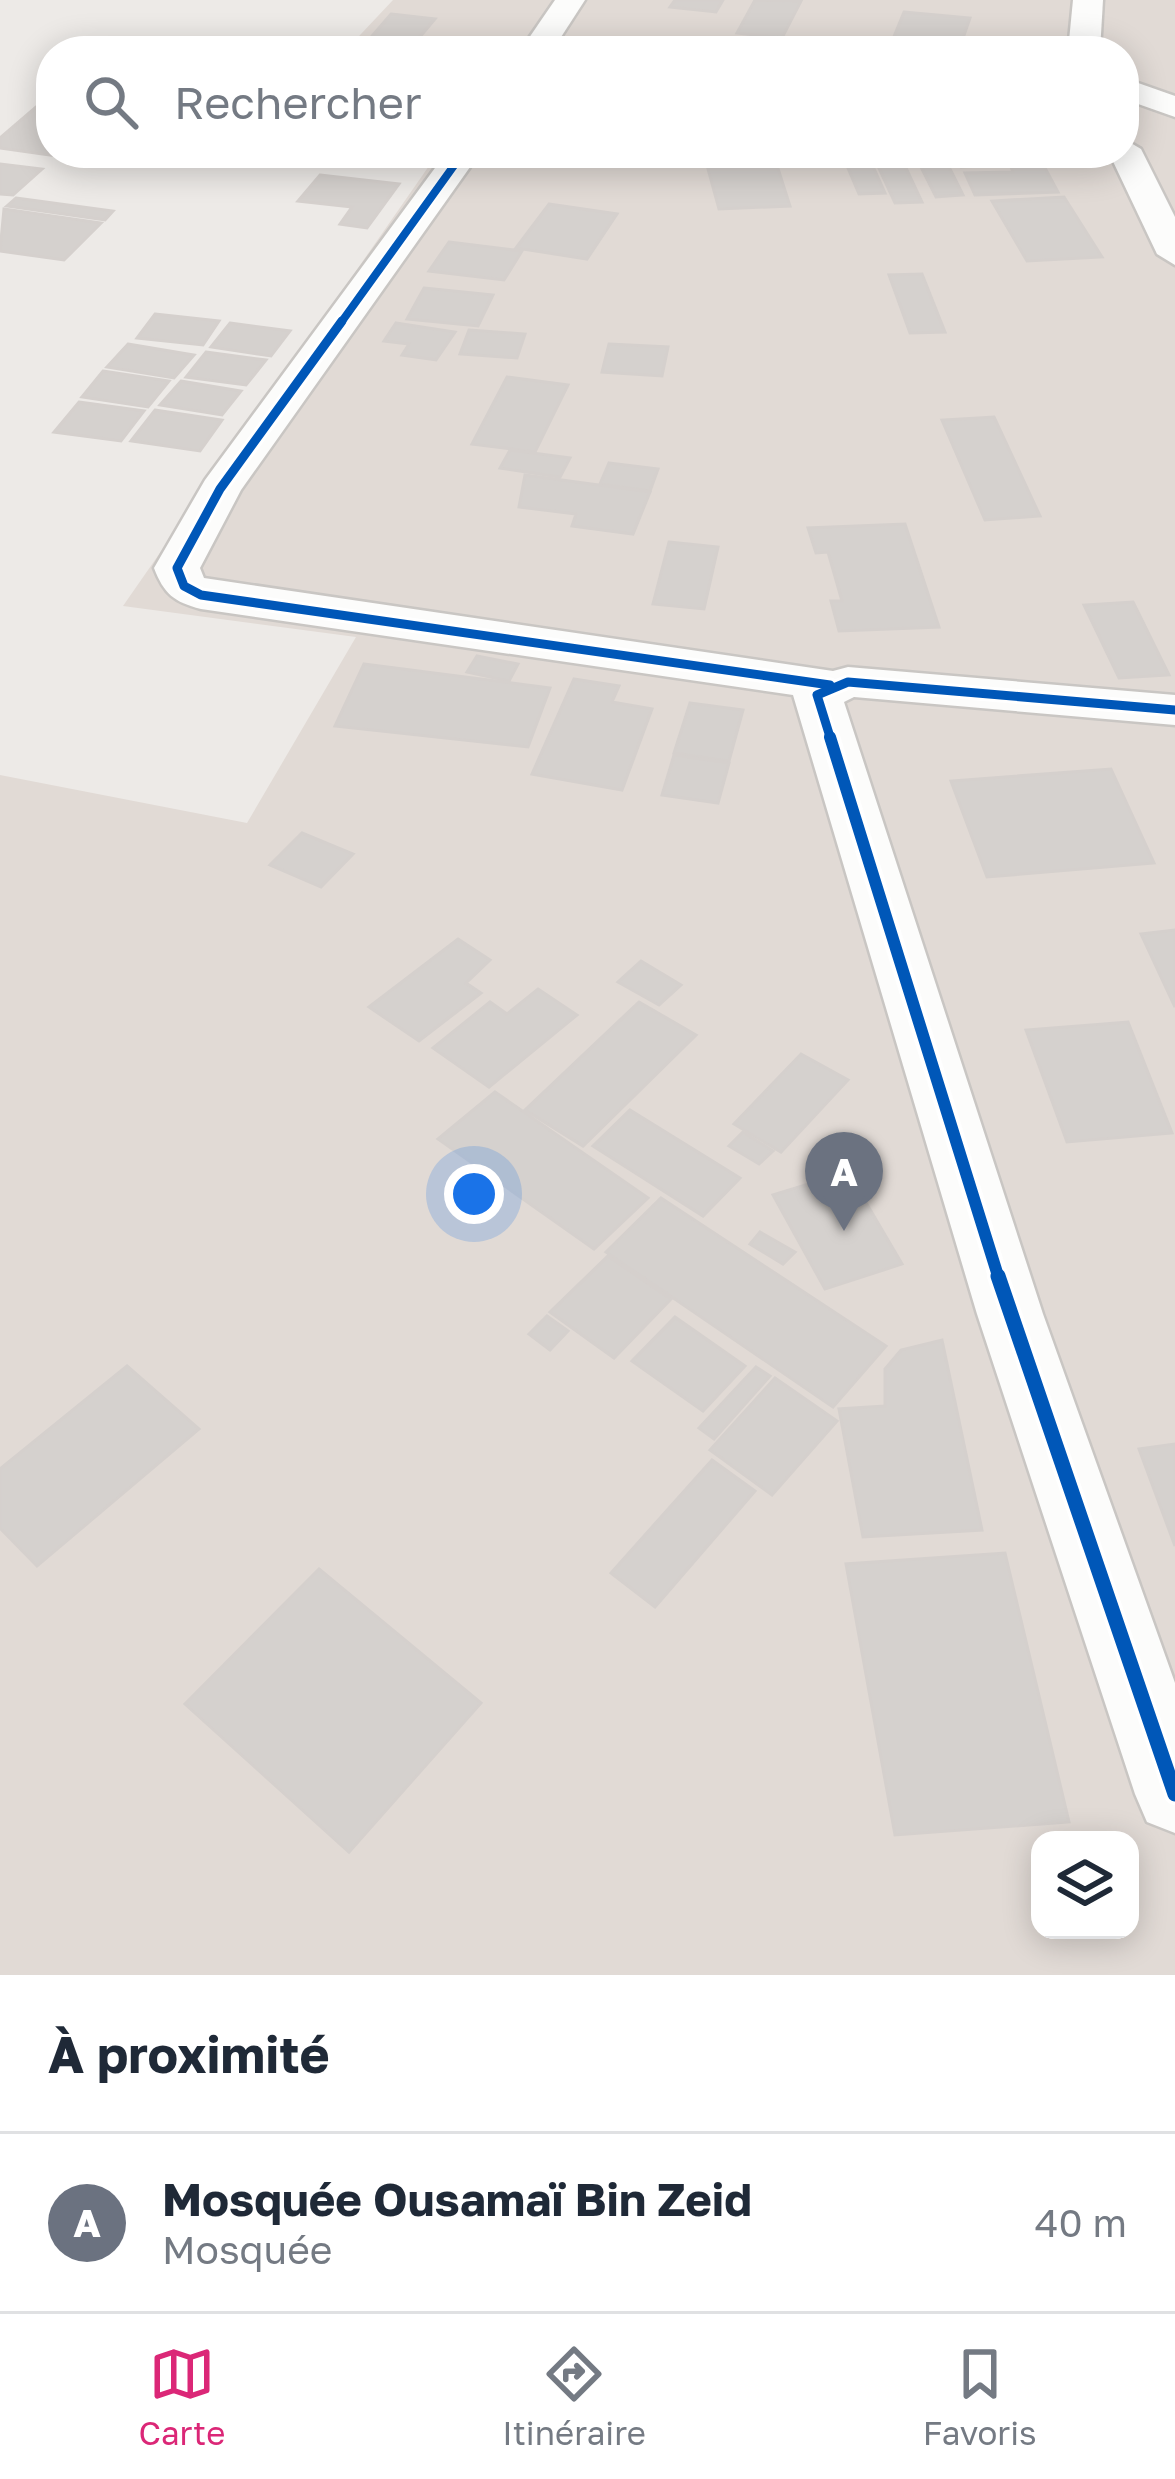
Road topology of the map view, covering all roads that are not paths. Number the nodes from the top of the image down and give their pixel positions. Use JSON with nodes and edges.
{"nodes":[{"id":1,"x":570,"y":0,"type":"edge"},
{"id":2,"x":1058,"y":0,"type":"edge"},
{"id":3,"x":1084,"y":27,"type":"edge"},
{"id":4,"x":546,"y":36,"type":"edge"},
{"id":5,"x":1139,"y":94,"type":"edge"},
{"id":6,"x":1175,"y":107,"type":"edge"},
{"id":7,"x":452,"y":168,"type":"edge"},
{"id":8,"x":1133,"y":168,"type":"edge"},
{"id":9,"x":1175,"y":254,"type":"edge"},
{"id":10,"x":830,"y":685,"type":"junction"},
{"id":11,"x":1175,"y":710,"type":"edge"},
{"id":12,"x":1175,"y":1794,"type":"edge"}],
"edges":[{"from":1,"to":4,"type":"street"},
{"from":2,"to":3,"type":"street"},
{"from":5,"to":6,"type":"street"},
{"from":7,"to":10,"type":"street"},
{"from":8,"to":9,"type":"street"},
{"from":10,"to":11,"type":"street"},
{"from":10,"to":12,"type":"street"}]}
